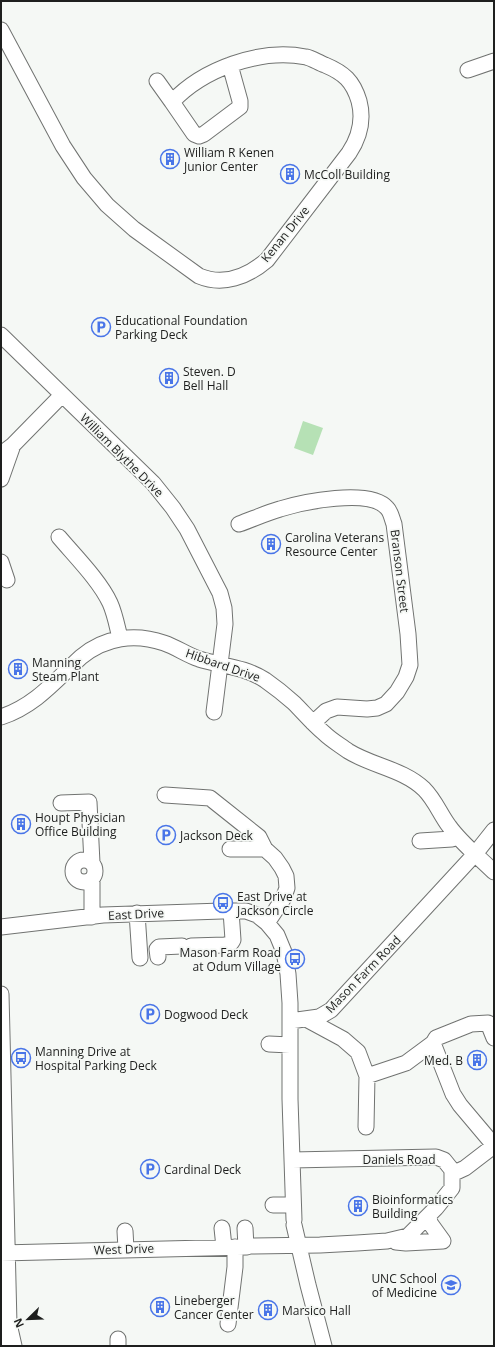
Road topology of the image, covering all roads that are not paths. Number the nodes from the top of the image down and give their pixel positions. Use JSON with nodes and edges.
{"nodes":[{"id":1,"x":1,"y":30,"type":"edge"},
{"id":2,"x":494,"y":61,"type":"edge"},
{"id":3,"x":230,"y":65,"type":"junction"},
{"id":4,"x":468,"y":70,"type":"dead end"},
{"id":5,"x":157,"y":81,"type":"dead end"},
{"id":6,"x":172,"y":102,"type":"junction"},
{"id":7,"x":1,"y":335,"type":"edge"},
{"id":8,"x":62,"y":395,"type":"junction"},
{"id":9,"x":13,"y":445,"type":"junction"},
{"id":10,"x":1,"y":454,"type":"edge"},
{"id":11,"x":1,"y":479,"type":"edge"},
{"id":12,"x":239,"y":524,"type":"dead end"},
{"id":13,"x":59,"y":537,"type":"dead end"},
{"id":14,"x":1,"y":562,"type":"edge"},
{"id":15,"x":8,"y":580,"type":"dead end"},
{"id":16,"x":120,"y":638,"type":"junction"},
{"id":17,"x":220,"y":663,"type":"junction"},
{"id":18,"x":214,"y":712,"type":"dead end"},
{"id":19,"x":1,"y":717,"type":"edge"},
{"id":20,"x":313,"y":723,"type":"junction"},
{"id":21,"x":165,"y":795,"type":"dead end"},
{"id":22,"x":61,"y":802,"type":"dead end"},
{"id":23,"x":494,"y":830,"type":"edge"},
{"id":24,"x":452,"y":839,"type":"dead end"},
{"id":25,"x":420,"y":841,"type":"dead end"},
{"id":26,"x":230,"y":849,"type":"dead end"},
{"id":27,"x":265,"y":850,"type":"junction"},
{"id":28,"x":475,"y":854,"type":"junction"},
{"id":29,"x":92,"y":863,"type":"junction"},
{"id":30,"x":494,"y":872,"type":"edge"},
{"id":31,"x":92,"y":880,"type":"junction"},
{"id":32,"x":231,"y":911,"type":"junction"},
{"id":33,"x":137,"y":913,"type":"junction"},
{"id":34,"x":92,"y":917,"type":"junction"},
{"id":35,"x":267,"y":923,"type":"junction"},
{"id":36,"x":1,"y":928,"type":"edge"},
{"id":37,"x":158,"y":957,"type":"dead end"},
{"id":38,"x":140,"y":958,"type":"dead end"},
{"id":39,"x":1,"y":994,"type":"edge"},
{"id":40,"x":306,"y":1019,"type":"junction"},
{"id":41,"x":290,"y":1021,"type":"junction"},
{"id":42,"x":491,"y":1022,"type":"edge"},
{"id":43,"x":494,"y":1038,"type":"edge"},
{"id":44,"x":269,"y":1044,"type":"dead end"},
{"id":45,"x":290,"y":1044,"type":"junction"},
{"id":46,"x":433,"y":1044,"type":"junction"},
{"id":47,"x":367,"y":1076,"type":"junction"},
{"id":48,"x":2,"y":1105,"type":"edge"},
{"id":49,"x":366,"y":1127,"type":"dead end"},
{"id":50,"x":292,"y":1160,"type":"junction"},
{"id":51,"x":452,"y":1174,"type":"junction"},
{"id":52,"x":273,"y":1209,"type":"dead end"},
{"id":53,"x":293,"y":1216,"type":"junction"},
{"id":54,"x":428,"y":1216,"type":"junction"},
{"id":55,"x":222,"y":1228,"type":"dead end"},
{"id":56,"x":245,"y":1228,"type":"dead end"},
{"id":57,"x":129,"y":1231,"type":"dead end"},
{"id":58,"x":387,"y":1241,"type":"junction"},
{"id":59,"x":299,"y":1245,"type":"junction"},
{"id":60,"x":241,"y":1247,"type":"junction"},
{"id":61,"x":130,"y":1249,"type":"junction"},
{"id":62,"x":4,"y":1253,"type":"edge"},
{"id":63,"x":5,"y":1301,"type":"edge"},
{"id":64,"x":8,"y":1324,"type":"junction"},
{"id":65,"x":228,"y":1324,"type":"dead end"},
{"id":66,"x":3,"y":1346,"type":"edge"},
{"id":67,"x":14,"y":1346,"type":"edge"},
{"id":68,"x":324,"y":1346,"type":"edge"}],
"edges":[{"from":1,"to":3,"type":"street","name":"Kenan Drive"},
{"from":2,"to":4,"type":"street"},
{"from":3,"to":6,"type":"street","name":"Kenan Drive"},
{"from":3,"to":6,"type":"street"},
{"from":5,"to":6,"type":"street"},
{"from":7,"to":8,"type":"street","name":"William Blythe Drive"},
{"from":8,"to":9,"type":"street"},
{"from":8,"to":17,"type":"street","name":"William Blythe Drive"},
{"from":9,"to":10,"type":"street"},
{"from":9,"to":11,"type":"street"},
{"from":12,"to":20,"type":"street","name":"Branson Street"},
{"from":13,"to":16,"type":"street"},
{"from":14,"to":15,"type":"street"},
{"from":16,"to":17,"type":"street","name":"Hibbard Drive"},
{"from":16,"to":19,"type":"street","name":"Hibbard Drive"},
{"from":17,"to":18,"type":"street","name":"William Blythe Drive"},
{"from":17,"to":20,"type":"street","name":"Hibbard Drive"},
{"from":20,"to":28,"type":"street","name":"Hibbard Drive"},
{"from":21,"to":27,"type":"street"},
{"from":22,"to":29,"type":"street"},
{"from":23,"to":28,"type":"street","name":"Mason Farm Road"},
{"from":24,"to":25,"type":"street"},
{"from":26,"to":27,"type":"street"},
{"from":27,"to":35,"type":"street"},
{"from":28,"to":30,"type":"street","name":"Hibbard Drive"},
{"from":28,"to":40,"type":"street","name":"Mason Farm Road"},
{"from":29,"to":31,"type":"street"},
{"from":29,"to":31,"type":"street"},
{"from":31,"to":34,"type":"street"},
{"from":32,"to":33,"type":"street","name":"East Drive"},
{"from":32,"to":35,"type":"street","name":"East Drive"},
{"from":32,"to":37,"type":"street"},
{"from":33,"to":34,"type":"street","name":"East Drive"},
{"from":33,"to":38,"type":"street"},
{"from":34,"to":36,"type":"street","name":"East Drive"},
{"from":35,"to":41,"type":"street"},
{"from":39,"to":48,"type":"street"},
{"from":40,"to":41,"type":"street","name":"Mason Farm Road"},
{"from":40,"to":47,"type":"street"},
{"from":41,"to":45,"type":"street"},
{"from":42,"to":43,"type":"street"},
{"from":42,"to":46,"type":"street"},
{"from":44,"to":45,"type":"street"},
{"from":45,"to":50,"type":"street"},
{"from":46,"to":47,"type":"street"},
{"from":46,"to":51,"type":"street"},
{"from":47,"to":49,"type":"street"},
{"from":48,"to":62,"type":"street"},
{"from":50,"to":51,"type":"street","name":"Daniels Road"},
{"from":50,"to":53,"type":"street"},
{"from":51,"to":54,"type":"street"},
{"from":52,"to":53,"type":"street"},
{"from":53,"to":59,"type":"street"},
{"from":54,"to":58,"type":"street"},
{"from":54,"to":58,"type":"street"},
{"from":55,"to":60,"type":"street"},
{"from":56,"to":60,"type":"street"},
{"from":57,"to":61,"type":"street"},
{"from":58,"to":59,"type":"street"},
{"from":59,"to":60,"type":"street","name":"West Drive"},
{"from":59,"to":68,"type":"street"},
{"from":60,"to":61,"type":"street","name":"West Drive"},
{"from":60,"to":65,"type":"street"},
{"from":61,"to":62,"type":"street","name":"West Drive"},
{"from":62,"to":63,"type":"street"},
{"from":63,"to":64,"type":"street"},
{"from":64,"to":66,"type":"street"},
{"from":64,"to":67,"type":"street"}]}
